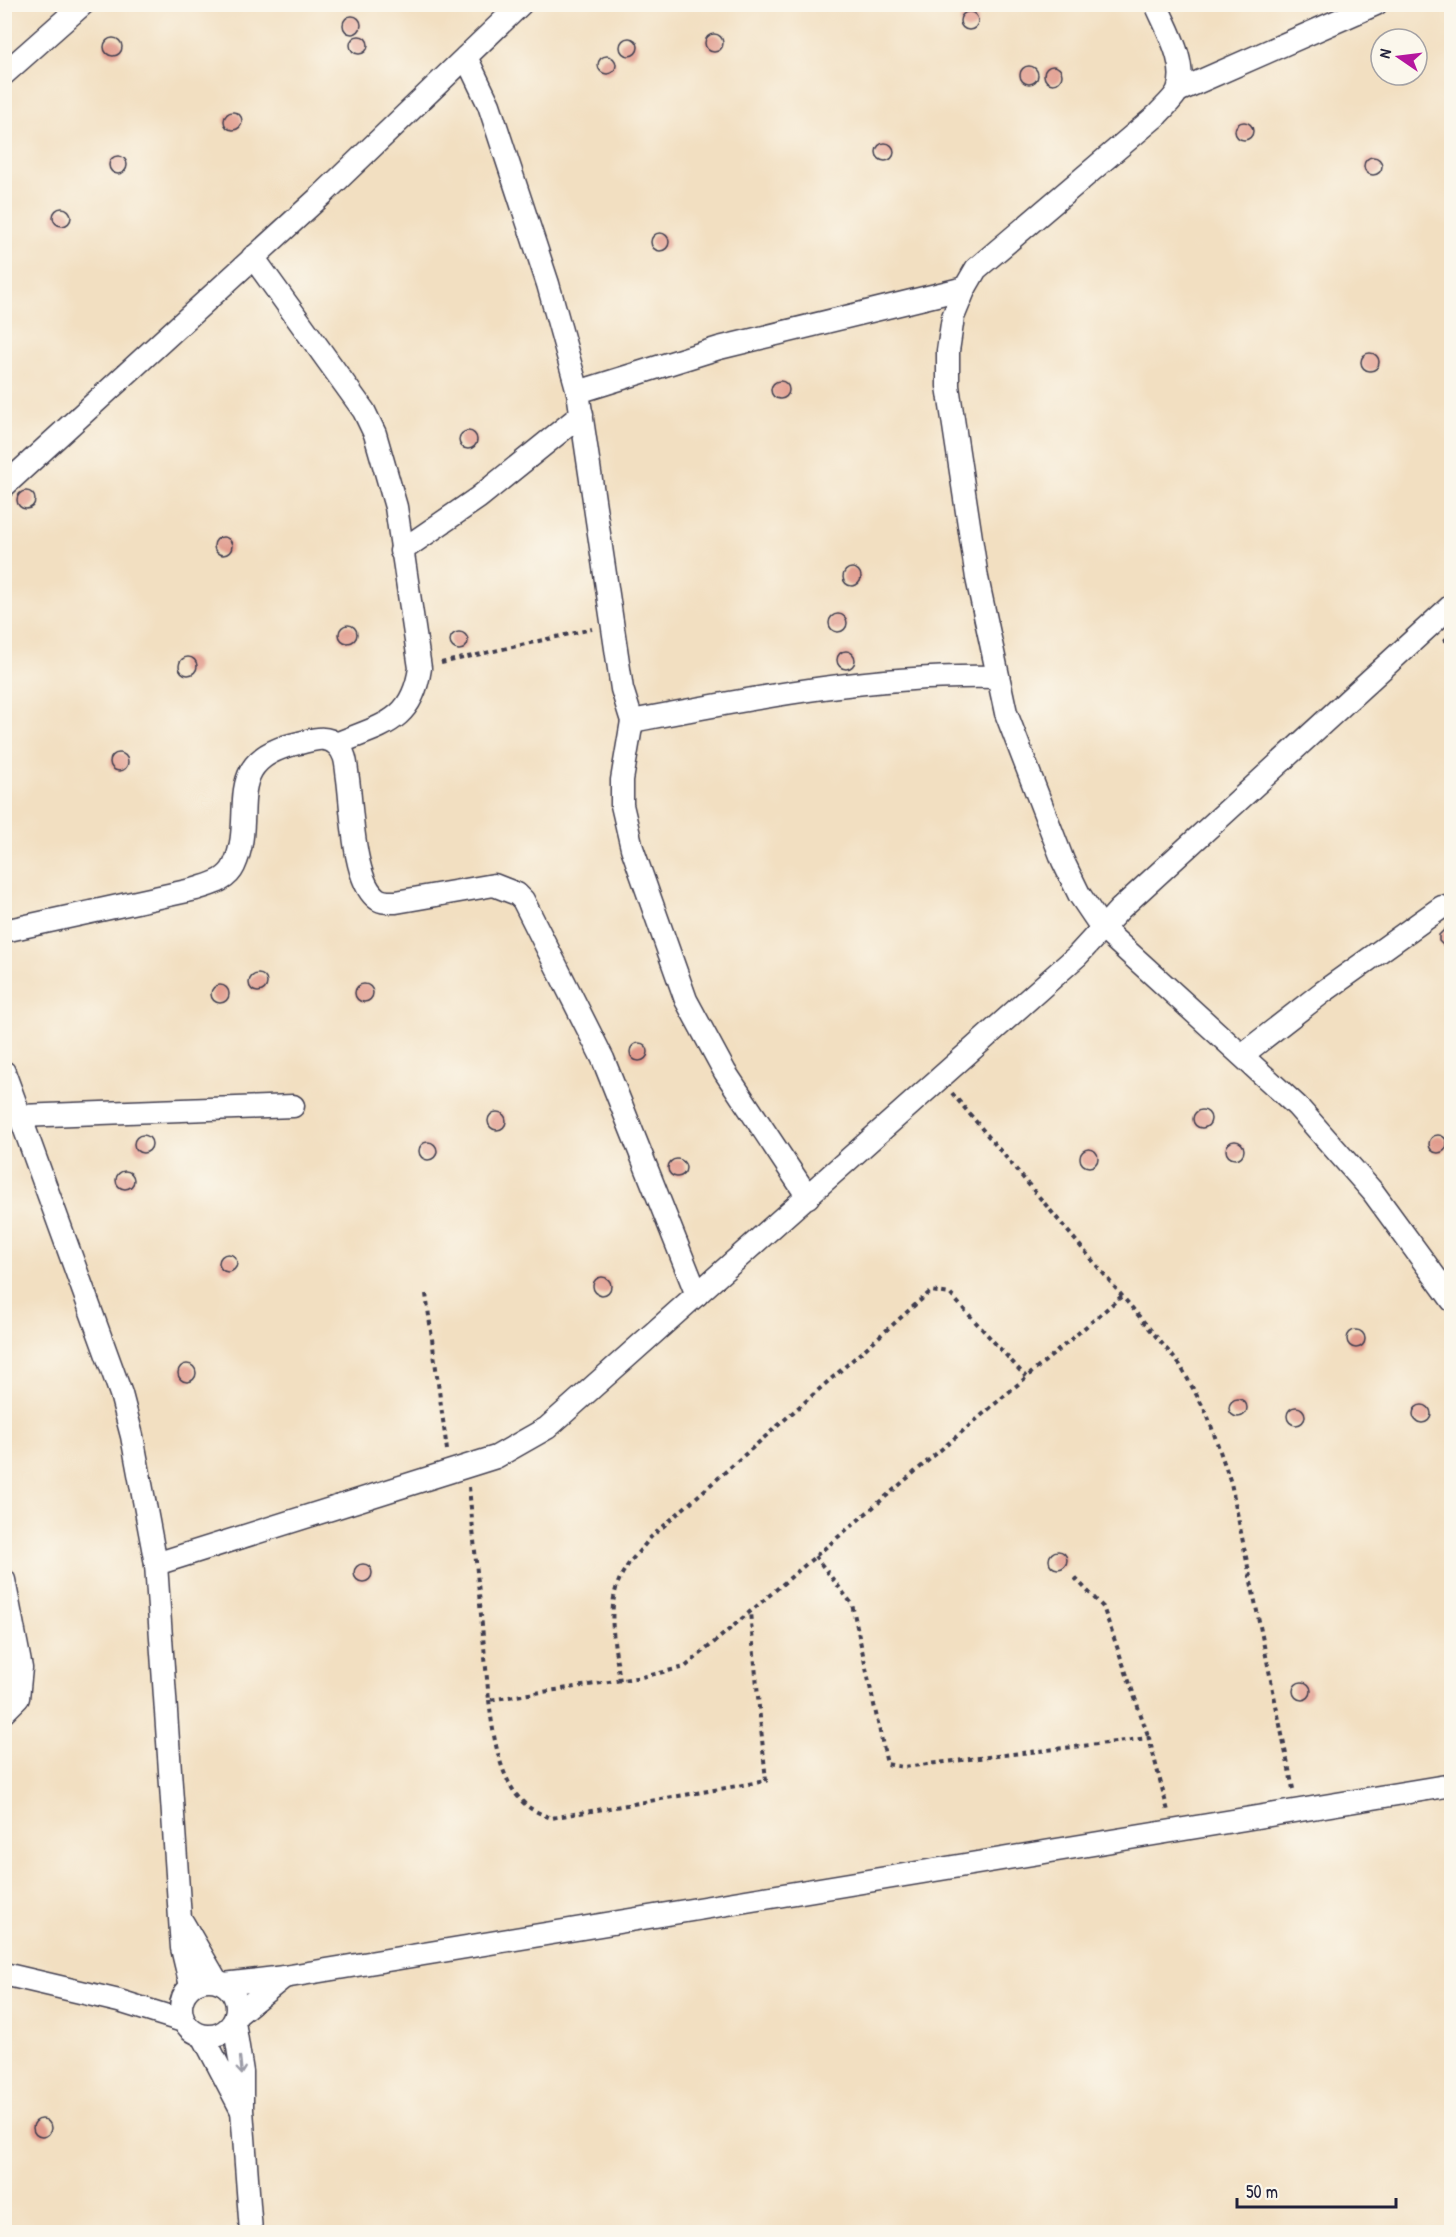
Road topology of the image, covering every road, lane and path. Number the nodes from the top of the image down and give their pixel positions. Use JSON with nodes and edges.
{"nodes":[{"id":1,"x":83,"y":4,"type":"edge"},
{"id":2,"x":521,"y":4,"type":"edge"},
{"id":3,"x":1156,"y":4,"type":"edge"},
{"id":4,"x":1376,"y":4,"type":"edge"},
{"id":5,"x":466,"y":57,"type":"junction"},
{"id":6,"x":4,"y":74,"type":"edge"},
{"id":7,"x":1178,"y":91,"type":"junction"},
{"id":8,"x":253,"y":257,"type":"junction"},
{"id":9,"x":965,"y":288,"type":"junction"},
{"id":10,"x":580,"y":403,"type":"junction"},
{"id":11,"x":4,"y":486,"type":"edge"},
{"id":12,"x":401,"y":551,"type":"junction"},
{"id":13,"x":1452,"y":605,"type":"edge"},
{"id":14,"x":613,"y":624,"type":"junction"},
{"id":15,"x":420,"y":668,"type":"junction"},
{"id":16,"x":998,"y":677,"type":"junction"},
{"id":17,"x":632,"y":722,"type":"junction"},
{"id":18,"x":336,"y":744,"type":"junction"},
{"id":19,"x":1442,"y":907,"type":"dead end"},
{"id":20,"x":1102,"y":927,"type":"junction"},
{"id":21,"x":4,"y":931,"type":"edge"},
{"id":22,"x":1242,"y":1055,"type":"junction"},
{"id":23,"x":4,"y":1072,"type":"edge"},
{"id":24,"x":940,"y":1079,"type":"junction"},
{"id":25,"x":293,"y":1106,"type":"dead end"},
{"id":26,"x":20,"y":1116,"type":"junction"},
{"id":27,"x":808,"y":1197,"type":"junction"},
{"id":28,"x":426,"y":1294,"type":"dead end"},
{"id":29,"x":697,"y":1295,"type":"junction"},
{"id":30,"x":1122,"y":1296,"type":"junction"},
{"id":31,"x":1452,"y":1300,"type":"edge"},
{"id":32,"x":1026,"y":1377,"type":"junction"},
{"id":33,"x":459,"y":1469,"type":"junction"},
{"id":34,"x":815,"y":1556,"type":"junction"},
{"id":35,"x":156,"y":1564,"type":"junction"},
{"id":36,"x":1075,"y":1578,"type":"dead end"},
{"id":37,"x":4,"y":1580,"type":"edge"},
{"id":38,"x":750,"y":1612,"type":"junction"},
{"id":39,"x":620,"y":1681,"type":"junction"},
{"id":40,"x":489,"y":1700,"type":"junction"},
{"id":41,"x":4,"y":1712,"type":"edge"},
{"id":42,"x":1149,"y":1738,"type":"junction"},
{"id":43,"x":1452,"y":1785,"type":"edge"},
{"id":44,"x":1298,"y":1810,"type":"junction"},
{"id":45,"x":1173,"y":1831,"type":"junction"},
{"id":46,"x":182,"y":1922,"type":"junction"},
{"id":47,"x":4,"y":1974,"type":"edge"},
{"id":48,"x":284,"y":1977,"type":"junction"},
{"id":49,"x":220,"y":1982,"type":"junction"},
{"id":50,"x":188,"y":1990,"type":"junction"},
{"id":51,"x":119,"y":2001,"type":"junction"},
{"id":52,"x":236,"y":2018,"type":"junction"},
{"id":53,"x":183,"y":2021,"type":"junction"},
{"id":54,"x":203,"y":2036,"type":"junction"},
{"id":55,"x":242,"y":2110,"type":"junction"},
{"id":56,"x":251,"y":2232,"type":"edge"}],
"edges":[{"from":1,"to":6,"type":"street"},
{"from":2,"to":5,"type":"street"},
{"from":3,"to":7,"type":"street"},
{"from":4,"to":7,"type":"street"},
{"from":5,"to":8,"type":"street"},
{"from":5,"to":10,"type":"street"},
{"from":7,"to":9,"type":"street"},
{"from":8,"to":11,"type":"street"},
{"from":8,"to":12,"type":"street"},
{"from":9,"to":10,"type":"street"},
{"from":9,"to":16,"type":"street"},
{"from":10,"to":12,"type":"street"},
{"from":10,"to":14,"type":"street"},
{"from":12,"to":15,"type":"street"},
{"from":13,"to":20,"type":"street"},
{"from":14,"to":15,"type":"path"},
{"from":14,"to":17,"type":"street"},
{"from":15,"to":18,"type":"street"},
{"from":16,"to":17,"type":"street"},
{"from":16,"to":20,"type":"street"},
{"from":17,"to":27,"type":"street"},
{"from":18,"to":21,"type":"street"},
{"from":18,"to":29,"type":"street"},
{"from":19,"to":22,"type":"street"},
{"from":20,"to":22,"type":"street"},
{"from":20,"to":24,"type":"street"},
{"from":22,"to":31,"type":"street"},
{"from":23,"to":26,"type":"street"},
{"from":24,"to":27,"type":"street"},
{"from":24,"to":30,"type":"path"},
{"from":25,"to":26,"type":"street"},
{"from":26,"to":35,"type":"street"},
{"from":27,"to":29,"type":"street"},
{"from":28,"to":33,"type":"path"},
{"from":29,"to":33,"type":"street"},
{"from":30,"to":32,"type":"path"},
{"from":30,"to":44,"type":"path"},
{"from":32,"to":34,"type":"path"},
{"from":32,"to":39,"type":"path"},
{"from":33,"to":35,"type":"street"},
{"from":33,"to":40,"type":"path"},
{"from":34,"to":38,"type":"path"},
{"from":34,"to":42,"type":"path"},
{"from":35,"to":46,"type":"street"},
{"from":36,"to":42,"type":"path"},
{"from":37,"to":41,"type":"street"},
{"from":38,"to":39,"type":"path"},
{"from":38,"to":40,"type":"path"},
{"from":39,"to":40,"type":"path"},
{"from":42,"to":45,"type":"path"},
{"from":43,"to":44,"type":"street"},
{"from":44,"to":45,"type":"street"},
{"from":45,"to":48,"type":"street"},
{"from":46,"to":49,"type":"street"},
{"from":46,"to":50,"type":"street"},
{"from":47,"to":51,"type":"street"},
{"from":48,"to":49,"type":"street"},
{"from":48,"to":52,"type":"street"},
{"from":49,"to":50,"type":"street"},
{"from":49,"to":52,"type":"street"},
{"from":50,"to":51,"type":"street"},
{"from":50,"to":53,"type":"street"},
{"from":51,"to":53,"type":"street"},
{"from":52,"to":54,"type":"street"},
{"from":52,"to":55,"type":"street","one_way":true},
{"from":53,"to":54,"type":"street"},
{"from":54,"to":55,"type":"street"},
{"from":55,"to":56,"type":"street"}]}
